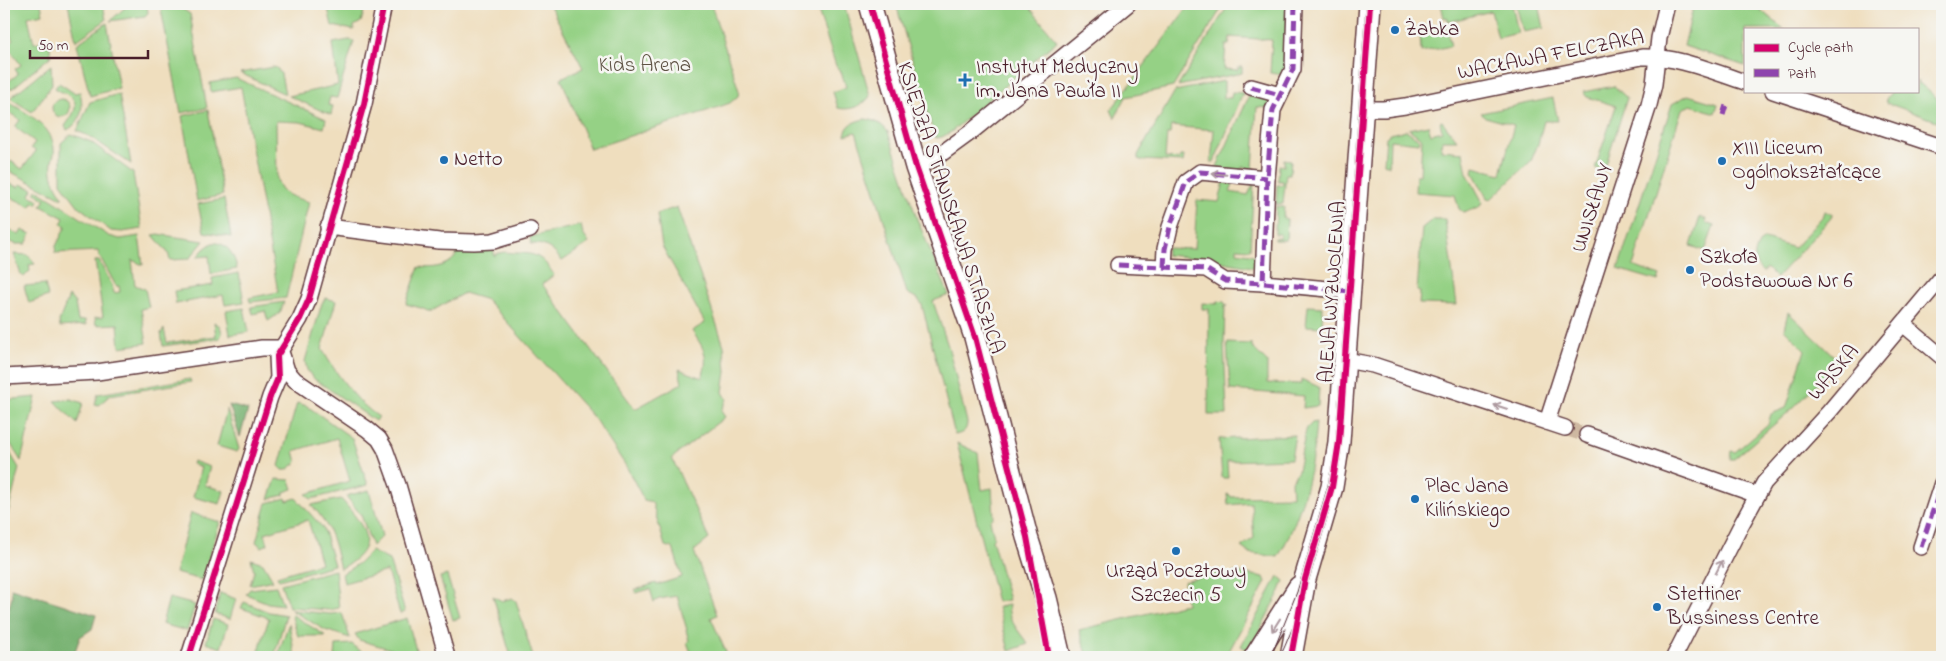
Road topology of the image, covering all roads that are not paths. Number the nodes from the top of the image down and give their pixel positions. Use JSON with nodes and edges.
{"nodes":[{"id":1,"x":384,"y":4,"type":"edge"},
{"id":2,"x":870,"y":4,"type":"edge"},
{"id":3,"x":1128,"y":4,"type":"edge"},
{"id":4,"x":1295,"y":4,"type":"edge"},
{"id":5,"x":1370,"y":4,"type":"edge"},
{"id":6,"x":1667,"y":4,"type":"edge"},
{"id":7,"x":1658,"y":57,"type":"junction"},
{"id":8,"x":1744,"y":82,"type":"edge"},
{"id":9,"x":1250,"y":87,"type":"dead end"},
{"id":10,"x":1776,"y":92,"type":"edge"},
{"id":11,"x":1280,"y":95,"type":"junction"},
{"id":12,"x":1362,"y":109,"type":"junction"},
{"id":13,"x":1942,"y":147,"type":"edge"},
{"id":14,"x":916,"y":167,"type":"junction"},
{"id":15,"x":1267,"y":178,"type":"junction"},
{"id":16,"x":328,"y":226,"type":"junction"},
{"id":17,"x":530,"y":230,"type":"dead end"},
{"id":18,"x":1118,"y":264,"type":"dead end"},
{"id":19,"x":1164,"y":267,"type":"junction"},
{"id":20,"x":1942,"y":277,"type":"edge"},
{"id":21,"x":1263,"y":283,"type":"junction"},
{"id":22,"x":1350,"y":291,"type":"junction"},
{"id":23,"x":1903,"y":324,"type":"junction"},
{"id":24,"x":281,"y":348,"type":"junction"},
{"id":25,"x":1942,"y":357,"type":"edge"},
{"id":26,"x":1345,"y":360,"type":"junction"},
{"id":27,"x":5,"y":374,"type":"edge"},
{"id":28,"x":1547,"y":422,"type":"junction"},
{"id":29,"x":1565,"y":428,"type":"tunnel mouth"},
{"id":30,"x":1587,"y":435,"type":"tunnel mouth"},
{"id":31,"x":1942,"y":482,"type":"edge"},
{"id":32,"x":1758,"y":495,"type":"junction"},
{"id":33,"x":1027,"y":537,"type":"junction"},
{"id":34,"x":1921,"y":547,"type":"dead end"},
{"id":35,"x":1301,"y":593,"type":"junction"},
{"id":36,"x":189,"y":657,"type":"edge"},
{"id":37,"x":447,"y":657,"type":"edge"},
{"id":38,"x":1048,"y":657,"type":"edge"},
{"id":39,"x":1060,"y":657,"type":"edge"},
{"id":40,"x":1255,"y":657,"type":"edge"},
{"id":41,"x":1292,"y":657,"type":"edge"},
{"id":42,"x":1674,"y":657,"type":"edge"}],
"edges":[{"from":1,"to":16,"type":"street"},
{"from":2,"to":14,"type":"street","name":"KSIĘDZA STANISŁAWA STASZICA"},
{"from":3,"to":14,"type":"street"},
{"from":4,"to":11,"type":"street"},
{"from":5,"to":12,"type":"street","name":"ALEJA WYZWOLENIA"},
{"from":6,"to":7,"type":"street","name":"UNISŁAWY"},
{"from":7,"to":8,"type":"street","name":"WACŁAWA FELCZAKA"},
{"from":7,"to":12,"type":"street","name":"WACŁAWA FELCZAKA"},
{"from":7,"to":28,"type":"street","name":"UNISŁAWY"},
{"from":9,"to":11,"type":"street"},
{"from":10,"to":13,"type":"street"},
{"from":11,"to":15,"type":"street"},
{"from":12,"to":22,"type":"street","name":"ALEJA WYZWOLENIA"},
{"from":14,"to":33,"type":"street","name":"KSIĘDZA STANISŁAWA STASZICA"},
{"from":15,"to":19,"type":"street","one_way":true},
{"from":15,"to":21,"type":"street"},
{"from":16,"to":17,"type":"street"},
{"from":16,"to":24,"type":"street"},
{"from":18,"to":19,"type":"street"},
{"from":19,"to":21,"type":"street"},
{"from":20,"to":23,"type":"street","name":"WĄSKA"},
{"from":21,"to":22,"type":"street"},
{"from":22,"to":26,"type":"street","name":"ALEJA WYZWOLENIA"},
{"from":23,"to":25,"type":"street"},
{"from":23,"to":32,"type":"street","name":"WĄSKA"},
{"from":24,"to":27,"type":"street"},
{"from":24,"to":36,"type":"street"},
{"from":24,"to":37,"type":"street"},
{"from":28,"to":26,"type":"street","one_way":true},
{"from":26,"to":35,"type":"street","name":"ALEJA WYZWOLENIA"},
{"from":28,"to":29,"type":"street"},
{"from":30,"to":32,"type":"street"},
{"from":31,"to":34,"type":"street"},
{"from":42,"to":32,"type":"street","name":"WĄSKA","one_way":true},
{"from":33,"to":38,"type":"street","name":"KSIĘDZA STANISŁAWA STASZICA"},
{"from":33,"to":39,"type":"street","name":"KSIĘDZA STANISŁAWA STASZICA"},
{"from":35,"to":40,"type":"street","name":"ALEJA WYZWOLENIA","one_way":true},
{"from":35,"to":41,"type":"street","name":"ALEJA WYZWOLENIA"}]}
